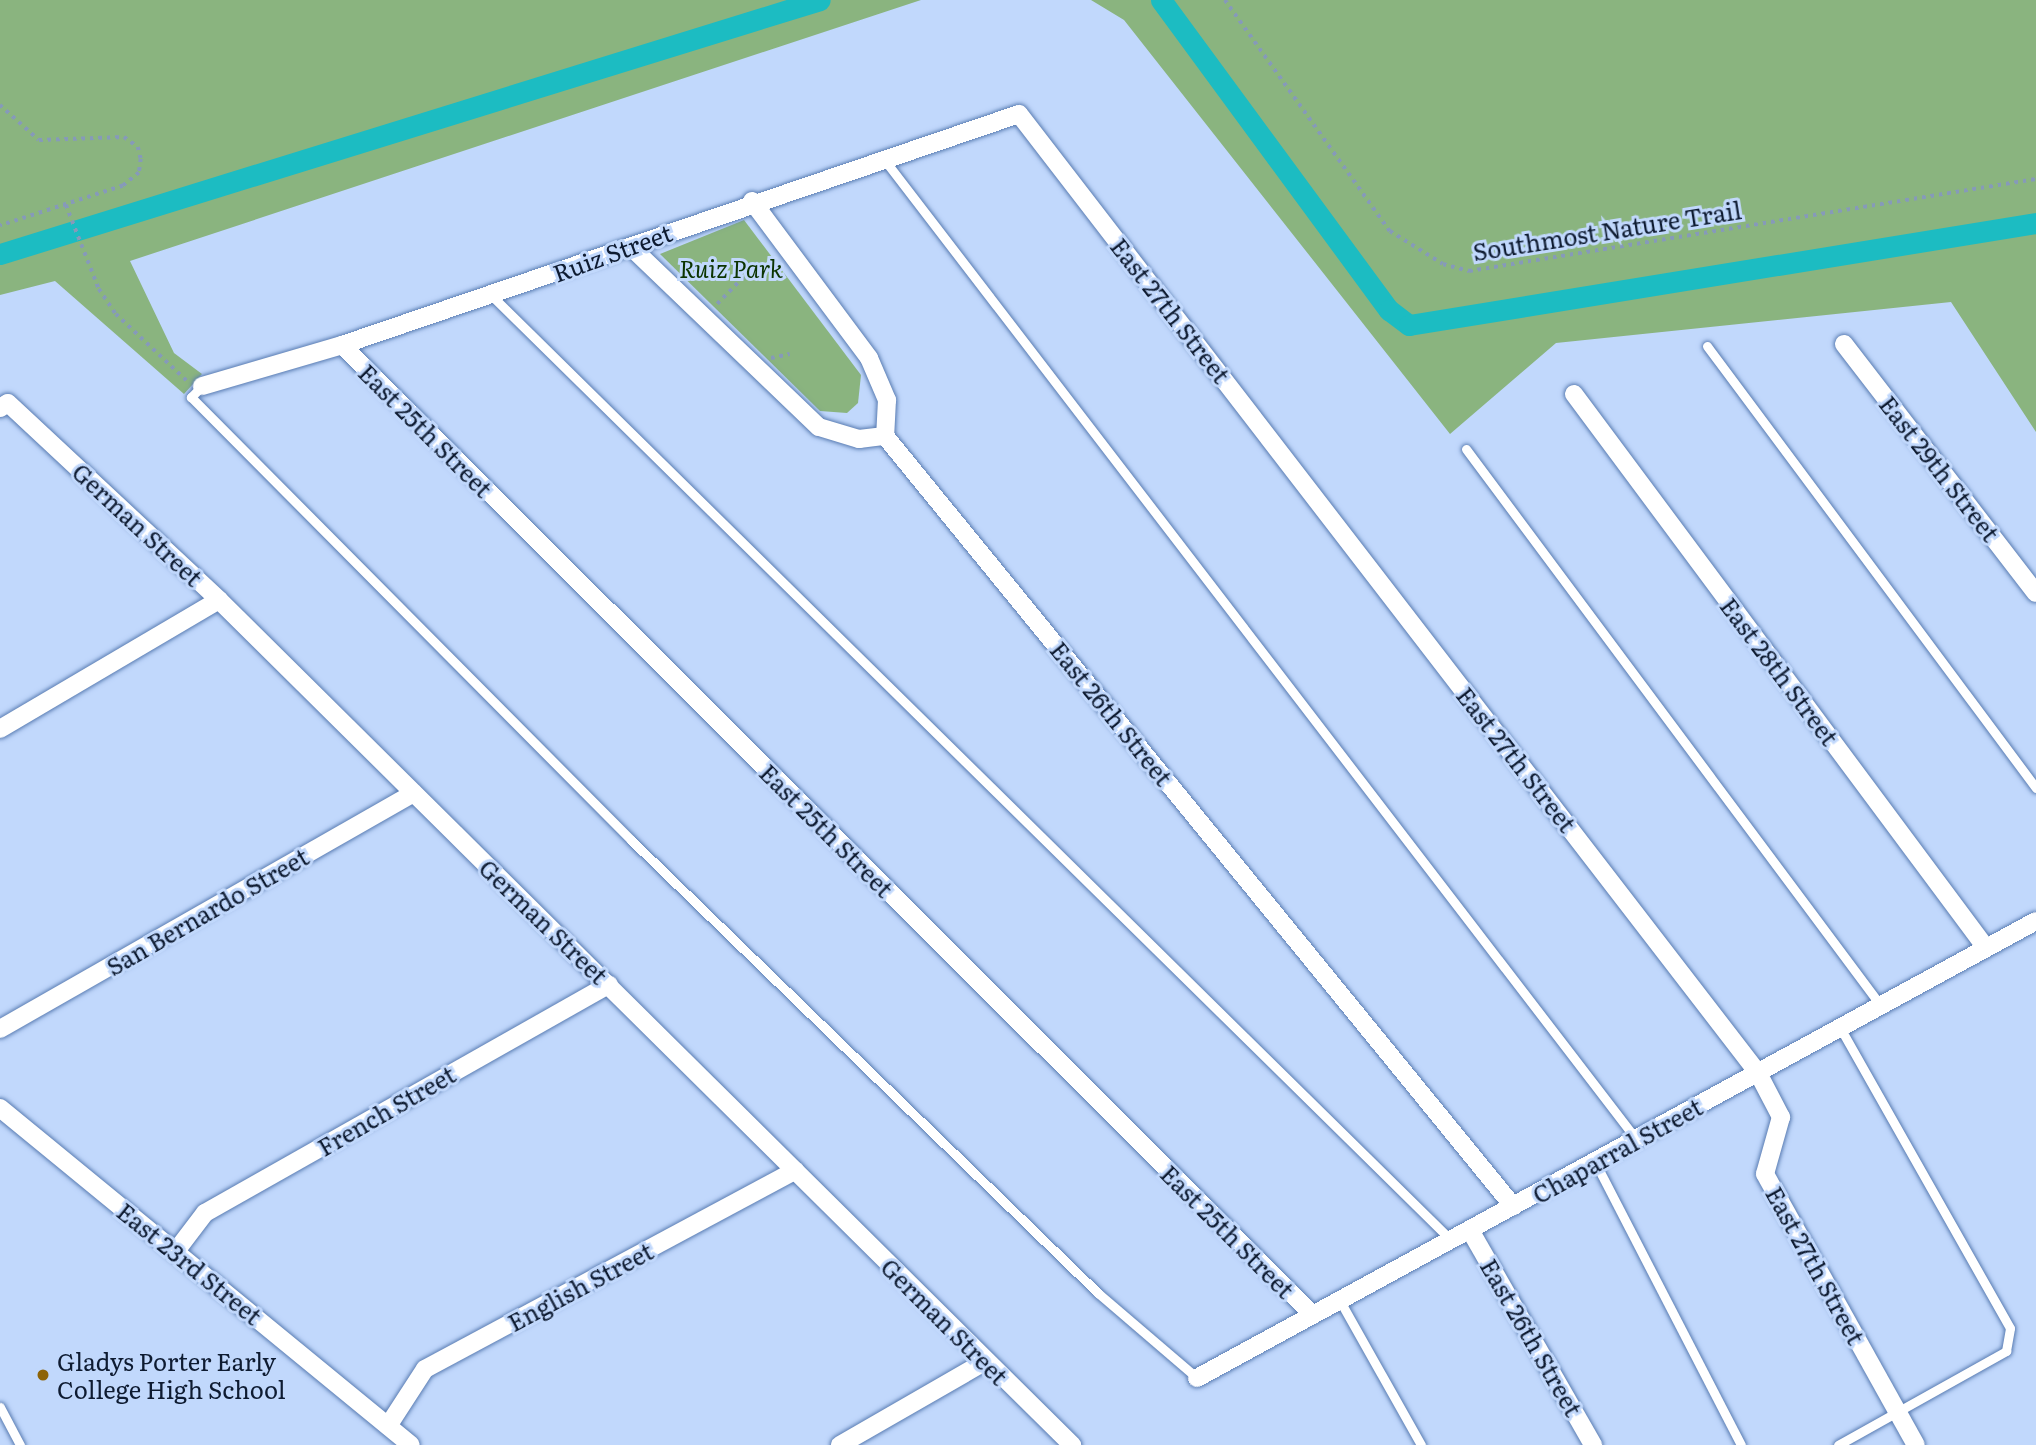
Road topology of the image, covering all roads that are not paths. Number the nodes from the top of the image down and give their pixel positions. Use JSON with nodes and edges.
{"nodes":[{"id":1,"x":1020,"y":114,"type":"joint"},
{"id":2,"x":883,"y":159,"type":"junction"},
{"id":3,"x":752,"y":201,"type":"junction"},
{"id":4,"x":631,"y":247,"type":"junction"},
{"id":5,"x":491,"y":295,"type":"junction"},
{"id":6,"x":1844,"y":344,"type":"dead end"},
{"id":7,"x":342,"y":345,"type":"junction"},
{"id":8,"x":1707,"y":346,"type":"dead end"},
{"id":9,"x":202,"y":386,"type":"joint"},
{"id":10,"x":1574,"y":394,"type":"dead end"},
{"id":11,"x":4,"y":406,"type":"edge"},
{"id":12,"x":885,"y":436,"type":"junction"},
{"id":13,"x":1466,"y":449,"type":"dead end"},
{"id":14,"x":2036,"y":593,"type":"edge"},
{"id":15,"x":219,"y":600,"type":"junction"},
{"id":16,"x":0,"y":729,"type":"edge"},
{"id":17,"x":2036,"y":788,"type":"edge"},
{"id":18,"x":413,"y":793,"type":"junction"},
{"id":19,"x":2036,"y":921,"type":"edge"},
{"id":20,"x":1986,"y":948,"type":"junction"},
{"id":21,"x":609,"y":984,"type":"junction"},
{"id":22,"x":1881,"y":1006,"type":"junction"},
{"id":23,"x":1840,"y":1028,"type":"junction"},
{"id":24,"x":0,"y":1029,"type":"edge"},
{"id":25,"x":1758,"y":1073,"type":"junction"},
{"id":26,"x":0,"y":1108,"type":"edge"},
{"id":27,"x":1636,"y":1139,"type":"junction"},
{"id":28,"x":1595,"y":1162,"type":"junction"},
{"id":29,"x":795,"y":1171,"type":"junction"},
{"id":30,"x":1513,"y":1206,"type":"junction"},
{"id":31,"x":1470,"y":1230,"type":"junction"},
{"id":32,"x":1451,"y":1240,"type":"junction"},
{"id":33,"x":176,"y":1251,"type":"junction"},
{"id":34,"x":1340,"y":1301,"type":"junction"},
{"id":35,"x":1313,"y":1315,"type":"junction"},
{"id":36,"x":986,"y":1361,"type":"junction"},
{"id":37,"x":1197,"y":1378,"type":"joint"},
{"id":38,"x":0,"y":1407,"type":"edge"},
{"id":39,"x":1897,"y":1411,"type":"junction"},
{"id":40,"x":387,"y":1426,"type":"junction"},
{"id":41,"x":20,"y":1445,"type":"edge"},
{"id":42,"x":411,"y":1445,"type":"edge"},
{"id":43,"x":840,"y":1445,"type":"edge"},
{"id":44,"x":1072,"y":1445,"type":"edge"},
{"id":45,"x":1421,"y":1445,"type":"edge"},
{"id":46,"x":1593,"y":1445,"type":"edge"},
{"id":47,"x":1741,"y":1445,"type":"edge"},
{"id":48,"x":1838,"y":1445,"type":"edge"},
{"id":49,"x":1916,"y":1445,"type":"edge"}],
"edges":[{"from":1,"to":2,"type":"street","name":"Ruiz Street"},
{"from":1,"to":25,"type":"street","name":"East 27th Street"},
{"from":2,"to":3,"type":"street","name":"Ruiz Street"},
{"from":2,"to":27,"type":"lane"},
{"from":3,"to":4,"type":"street","name":"Ruiz Street"},
{"from":3,"to":12,"type":"street"},
{"from":4,"to":5,"type":"street","name":"Ruiz Street"},
{"from":4,"to":12,"type":"street"},
{"from":5,"to":7,"type":"street","name":"Ruiz Street"},
{"from":5,"to":32,"type":"lane"},
{"from":6,"to":14,"type":"street","name":"East 29th Street"},
{"from":7,"to":9,"type":"street","name":"Ruiz Street"},
{"from":7,"to":35,"type":"street","name":"East 25th Street"},
{"from":8,"to":17,"type":"lane"},
{"from":9,"to":37,"type":"lane"},
{"from":10,"to":20,"type":"street","name":"East 28th Street"},
{"from":11,"to":15,"type":"street","name":"German Street"},
{"from":12,"to":30,"type":"street","name":"East 26th Street"},
{"from":13,"to":22,"type":"lane"},
{"from":15,"to":16,"type":"street"},
{"from":15,"to":18,"type":"street","name":"German Street"},
{"from":18,"to":21,"type":"street","name":"German Street"},
{"from":18,"to":24,"type":"street","name":"San Bernardo Street"},
{"from":19,"to":20,"type":"street","name":"Chaparral Street"},
{"from":20,"to":22,"type":"street","name":"Chaparral Street"},
{"from":21,"to":29,"type":"street","name":"German Street"},
{"from":21,"to":33,"type":"street","name":"French Street"},
{"from":22,"to":23,"type":"street","name":"Chaparral Street"},
{"from":23,"to":25,"type":"street","name":"Chaparral Street"},
{"from":23,"to":39,"type":"lane"},
{"from":25,"to":27,"type":"street","name":"Chaparral Street"},
{"from":25,"to":39,"type":"street","name":"East 27th Street"},
{"from":26,"to":33,"type":"street","name":"East 23rd Street"},
{"from":27,"to":28,"type":"street","name":"Chaparral Street"},
{"from":28,"to":30,"type":"street","name":"Chaparral Street"},
{"from":28,"to":47,"type":"lane"},
{"from":29,"to":36,"type":"street","name":"German Street"},
{"from":29,"to":40,"type":"street","name":"English Street"},
{"from":30,"to":31,"type":"street","name":"Chaparral Street"},
{"from":31,"to":32,"type":"street","name":"Chaparral Street"},
{"from":31,"to":46,"type":"street","name":"East 26th Street"},
{"from":32,"to":34,"type":"street","name":"Chaparral Street"},
{"from":33,"to":40,"type":"street","name":"East 23rd Street"},
{"from":34,"to":35,"type":"street","name":"Chaparral Street"},
{"from":34,"to":45,"type":"lane"},
{"from":35,"to":37,"type":"street","name":"Chaparral Street"},
{"from":36,"to":43,"type":"street"},
{"from":36,"to":44,"type":"street","name":"German Street"},
{"from":38,"to":41,"type":"lane"},
{"from":39,"to":48,"type":"lane"},
{"from":39,"to":49,"type":"street","name":"East 27th Street"},
{"from":40,"to":42,"type":"street","name":"East 23rd Street"}]}
